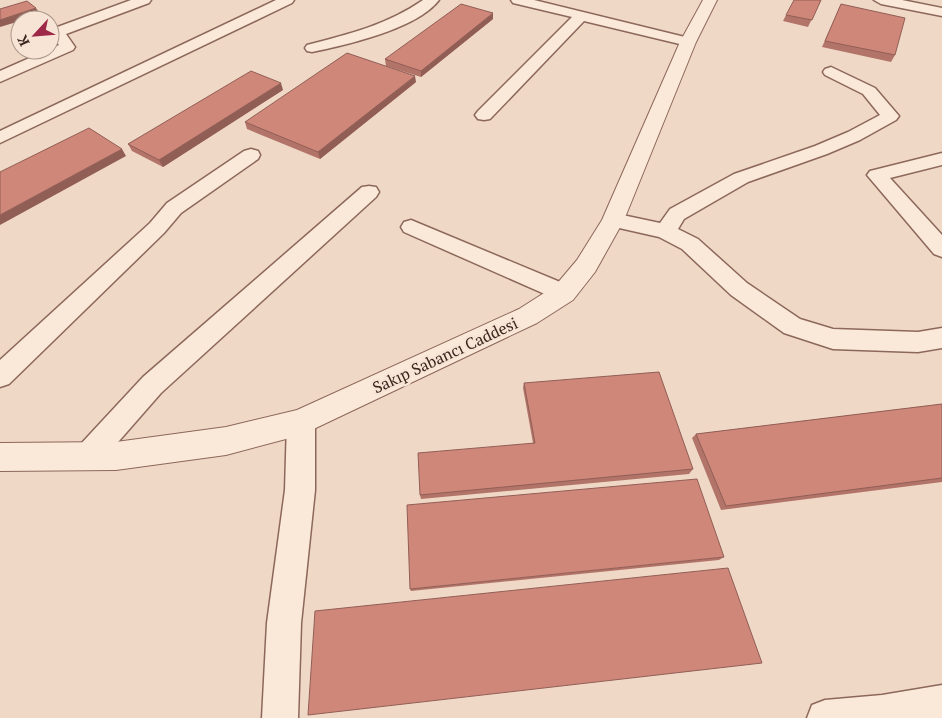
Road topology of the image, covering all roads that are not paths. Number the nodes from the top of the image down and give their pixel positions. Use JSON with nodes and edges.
{"nodes":[{"id":1,"x":144,"y":0,"type":"edge"},
{"id":2,"x":287,"y":0,"type":"edge"},
{"id":3,"x":432,"y":0,"type":"edge"},
{"id":4,"x":518,"y":0,"type":"edge"},
{"id":5,"x":710,"y":0,"type":"edge"},
{"id":6,"x":881,"y":0,"type":"edge"},
{"id":7,"x":942,"y":12,"type":"edge"},
{"id":8,"x":581,"y":16,"type":"junction"},
{"id":9,"x":688,"y":42,"type":"junction"},
{"id":10,"x":312,"y":48,"type":"dead end"},
{"id":11,"x":831,"y":72,"type":"dead end"},
{"id":12,"x":0,"y":77,"type":"edge"},
{"id":13,"x":484,"y":115,"type":"dead end"},
{"id":14,"x":0,"y":138,"type":"edge"},
{"id":15,"x":250,"y":155,"type":"dead end"},
{"id":16,"x":942,"y":159,"type":"edge"},
{"id":17,"x":369,"y":192,"type":"dead end"},
{"id":18,"x":613,"y":220,"type":"junction"},
{"id":19,"x":411,"y":227,"type":"dead end"},
{"id":20,"x":665,"y":231,"type":"junction"},
{"id":21,"x":942,"y":249,"type":"edge"},
{"id":22,"x":564,"y":293,"type":"junction"},
{"id":23,"x":942,"y":338,"type":"edge"},
{"id":24,"x":0,"y":376,"type":"edge"},
{"id":25,"x":300,"y":422,"type":"junction"},
{"id":26,"x":88,"y":456,"type":"junction"},
{"id":27,"x":0,"y":457,"type":"edge"},
{"id":28,"x":942,"y":703,"type":"edge"},
{"id":29,"x":280,"y":718,"type":"edge"},
{"id":30,"x":825,"y":718,"type":"edge"}],
"edges":[{"from":1,"to":12,"type":"street"},
{"from":2,"to":14,"type":"street"},
{"from":3,"to":10,"type":"street"},
{"from":4,"to":8,"type":"street"},
{"from":5,"to":9,"type":"street","name":"Sakıp Sabancı Caddesi"},
{"from":6,"to":7,"type":"street"},
{"from":8,"to":9,"type":"street"},
{"from":8,"to":13,"type":"street"},
{"from":9,"to":18,"type":"street","name":"Sakıp Sabancı Caddesi"},
{"from":11,"to":20,"type":"street"},
{"from":15,"to":24,"type":"street"},
{"from":16,"to":21,"type":"street"},
{"from":17,"to":26,"type":"street"},
{"from":18,"to":20,"type":"street"},
{"from":18,"to":22,"type":"street","name":"Sakıp Sabancı Caddesi"},
{"from":19,"to":22,"type":"street"},
{"from":20,"to":23,"type":"street"},
{"from":22,"to":25,"type":"street","name":"Sakıp Sabancı Caddesi"},
{"from":25,"to":26,"type":"street","name":"Sakıp Sabancı Caddesi"},
{"from":25,"to":29,"type":"street"},
{"from":26,"to":27,"type":"street","name":"Sakıp Sabancı Caddesi"},
{"from":28,"to":30,"type":"street"}]}
